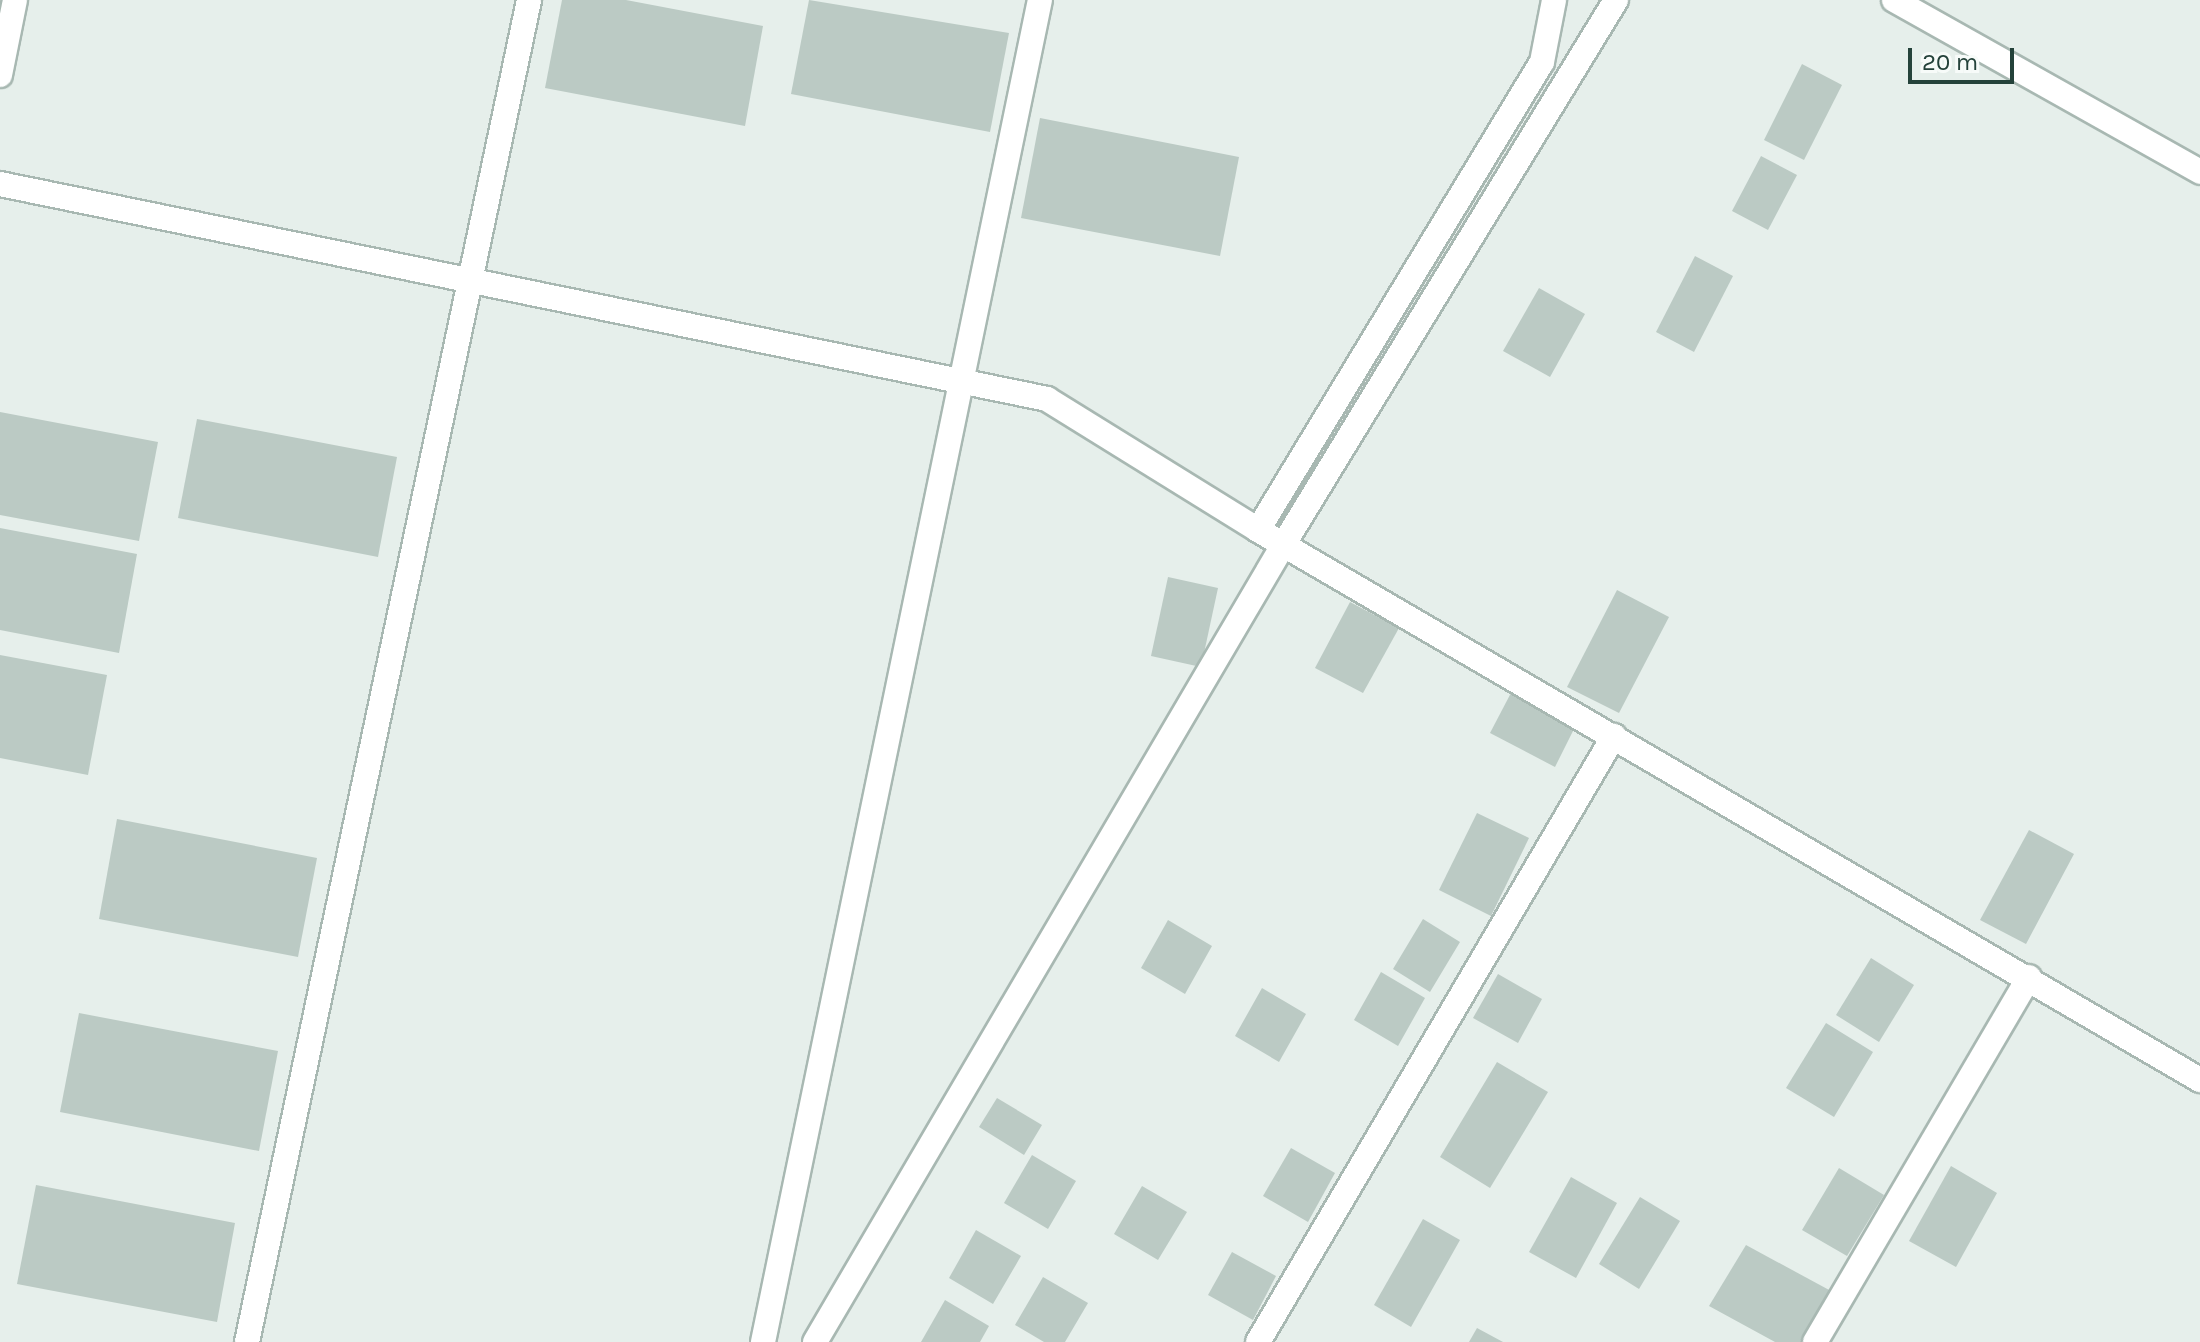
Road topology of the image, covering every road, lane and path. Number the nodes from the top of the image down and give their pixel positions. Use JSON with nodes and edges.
{"nodes":[{"id":1,"x":15,"y":0,"type":"edge"},
{"id":2,"x":529,"y":0,"type":"edge"},
{"id":3,"x":1040,"y":0,"type":"edge"},
{"id":4,"x":1554,"y":0,"type":"edge"},
{"id":5,"x":1616,"y":0,"type":"edge"},
{"id":6,"x":1894,"y":0,"type":"edge"},
{"id":7,"x":0,"y":75,"type":"edge"},
{"id":8,"x":2200,"y":172,"type":"edge"},
{"id":9,"x":0,"y":184,"type":"edge"},
{"id":10,"x":471,"y":282,"type":"junction"},
{"id":11,"x":962,"y":379,"type":"junction"},
{"id":12,"x":1258,"y":530,"type":"junction"},
{"id":13,"x":1285,"y":542,"type":"junction"},
{"id":14,"x":1614,"y":736,"type":"junction"},
{"id":15,"x":2029,"y":977,"type":"junction"},
{"id":16,"x":2200,"y":1080,"type":"edge"},
{"id":17,"x":247,"y":1342,"type":"edge"},
{"id":18,"x":763,"y":1342,"type":"edge"},
{"id":19,"x":815,"y":1342,"type":"edge"},
{"id":20,"x":1258,"y":1342,"type":"edge"},
{"id":21,"x":1815,"y":1342,"type":"edge"}],
"edges":[{"from":1,"to":7,"type":"street"},
{"from":2,"to":10,"type":"street"},
{"from":3,"to":11,"type":"street"},
{"from":4,"to":12,"type":"street"},
{"from":5,"to":13,"type":"street"},
{"from":6,"to":8,"type":"street"},
{"from":9,"to":10,"type":"street"},
{"from":10,"to":11,"type":"street"},
{"from":10,"to":17,"type":"street"},
{"from":11,"to":12,"type":"street"},
{"from":11,"to":18,"type":"street"},
{"from":12,"to":13,"type":"street"},
{"from":13,"to":14,"type":"street"},
{"from":13,"to":19,"type":"street"},
{"from":14,"to":15,"type":"street"},
{"from":14,"to":20,"type":"street"},
{"from":15,"to":16,"type":"street"},
{"from":15,"to":21,"type":"street"}]}
